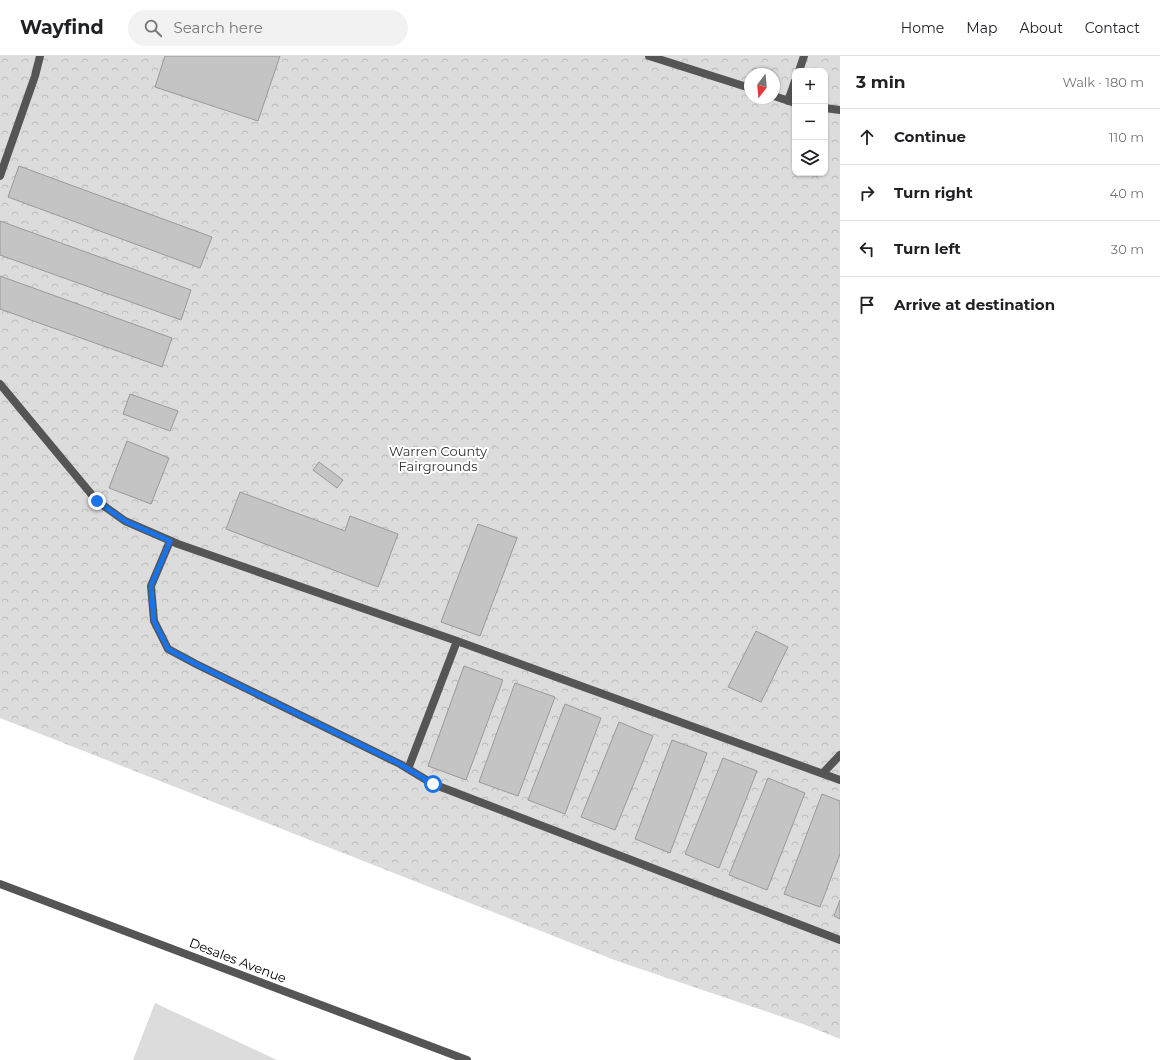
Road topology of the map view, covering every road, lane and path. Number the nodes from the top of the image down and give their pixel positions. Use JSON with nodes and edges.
{"nodes":[{"id":1,"x":40,"y":56,"type":"edge"},
{"id":2,"x":649,"y":56,"type":"edge"},
{"id":3,"x":804,"y":56,"type":"edge"},
{"id":4,"x":800,"y":68,"type":"edge"},
{"id":5,"x":744,"y":86,"type":"edge"},
{"id":6,"x":780,"y":98,"type":"edge"},
{"id":7,"x":792,"y":102,"type":"edge"},
{"id":8,"x":828,"y":108,"type":"edge"},
{"id":9,"x":840,"y":110,"type":"edge"},
{"id":10,"x":0,"y":176,"type":"edge"},
{"id":11,"x":0,"y":384,"type":"edge"},
{"id":12,"x":170,"y":541,"type":"junction"},
{"id":13,"x":457,"y":641,"type":"junction"},
{"id":14,"x":840,"y":755,"type":"edge"},
{"id":15,"x":408,"y":769,"type":"junction"},
{"id":16,"x":823,"y":773,"type":"junction"},
{"id":17,"x":840,"y":780,"type":"edge"},
{"id":18,"x":0,"y":884,"type":"edge"},
{"id":19,"x":840,"y":940,"type":"edge"},
{"id":20,"x":467,"y":1060,"type":"edge"}],
"edges":[{"from":1,"to":10,"type":"street"},
{"from":2,"to":5,"type":"street"},
{"from":3,"to":4,"type":"street"},
{"from":6,"to":7,"type":"street"},
{"from":8,"to":9,"type":"street"},
{"from":11,"to":12,"type":"street"},
{"from":12,"to":13,"type":"street"},
{"from":12,"to":15,"type":"street"},
{"from":13,"to":15,"type":"street"},
{"from":13,"to":16,"type":"street"},
{"from":14,"to":16,"type":"street"},
{"from":15,"to":19,"type":"street"},
{"from":16,"to":17,"type":"street"},
{"from":18,"to":20,"type":"street","name":"Desales Avenue"}]}
